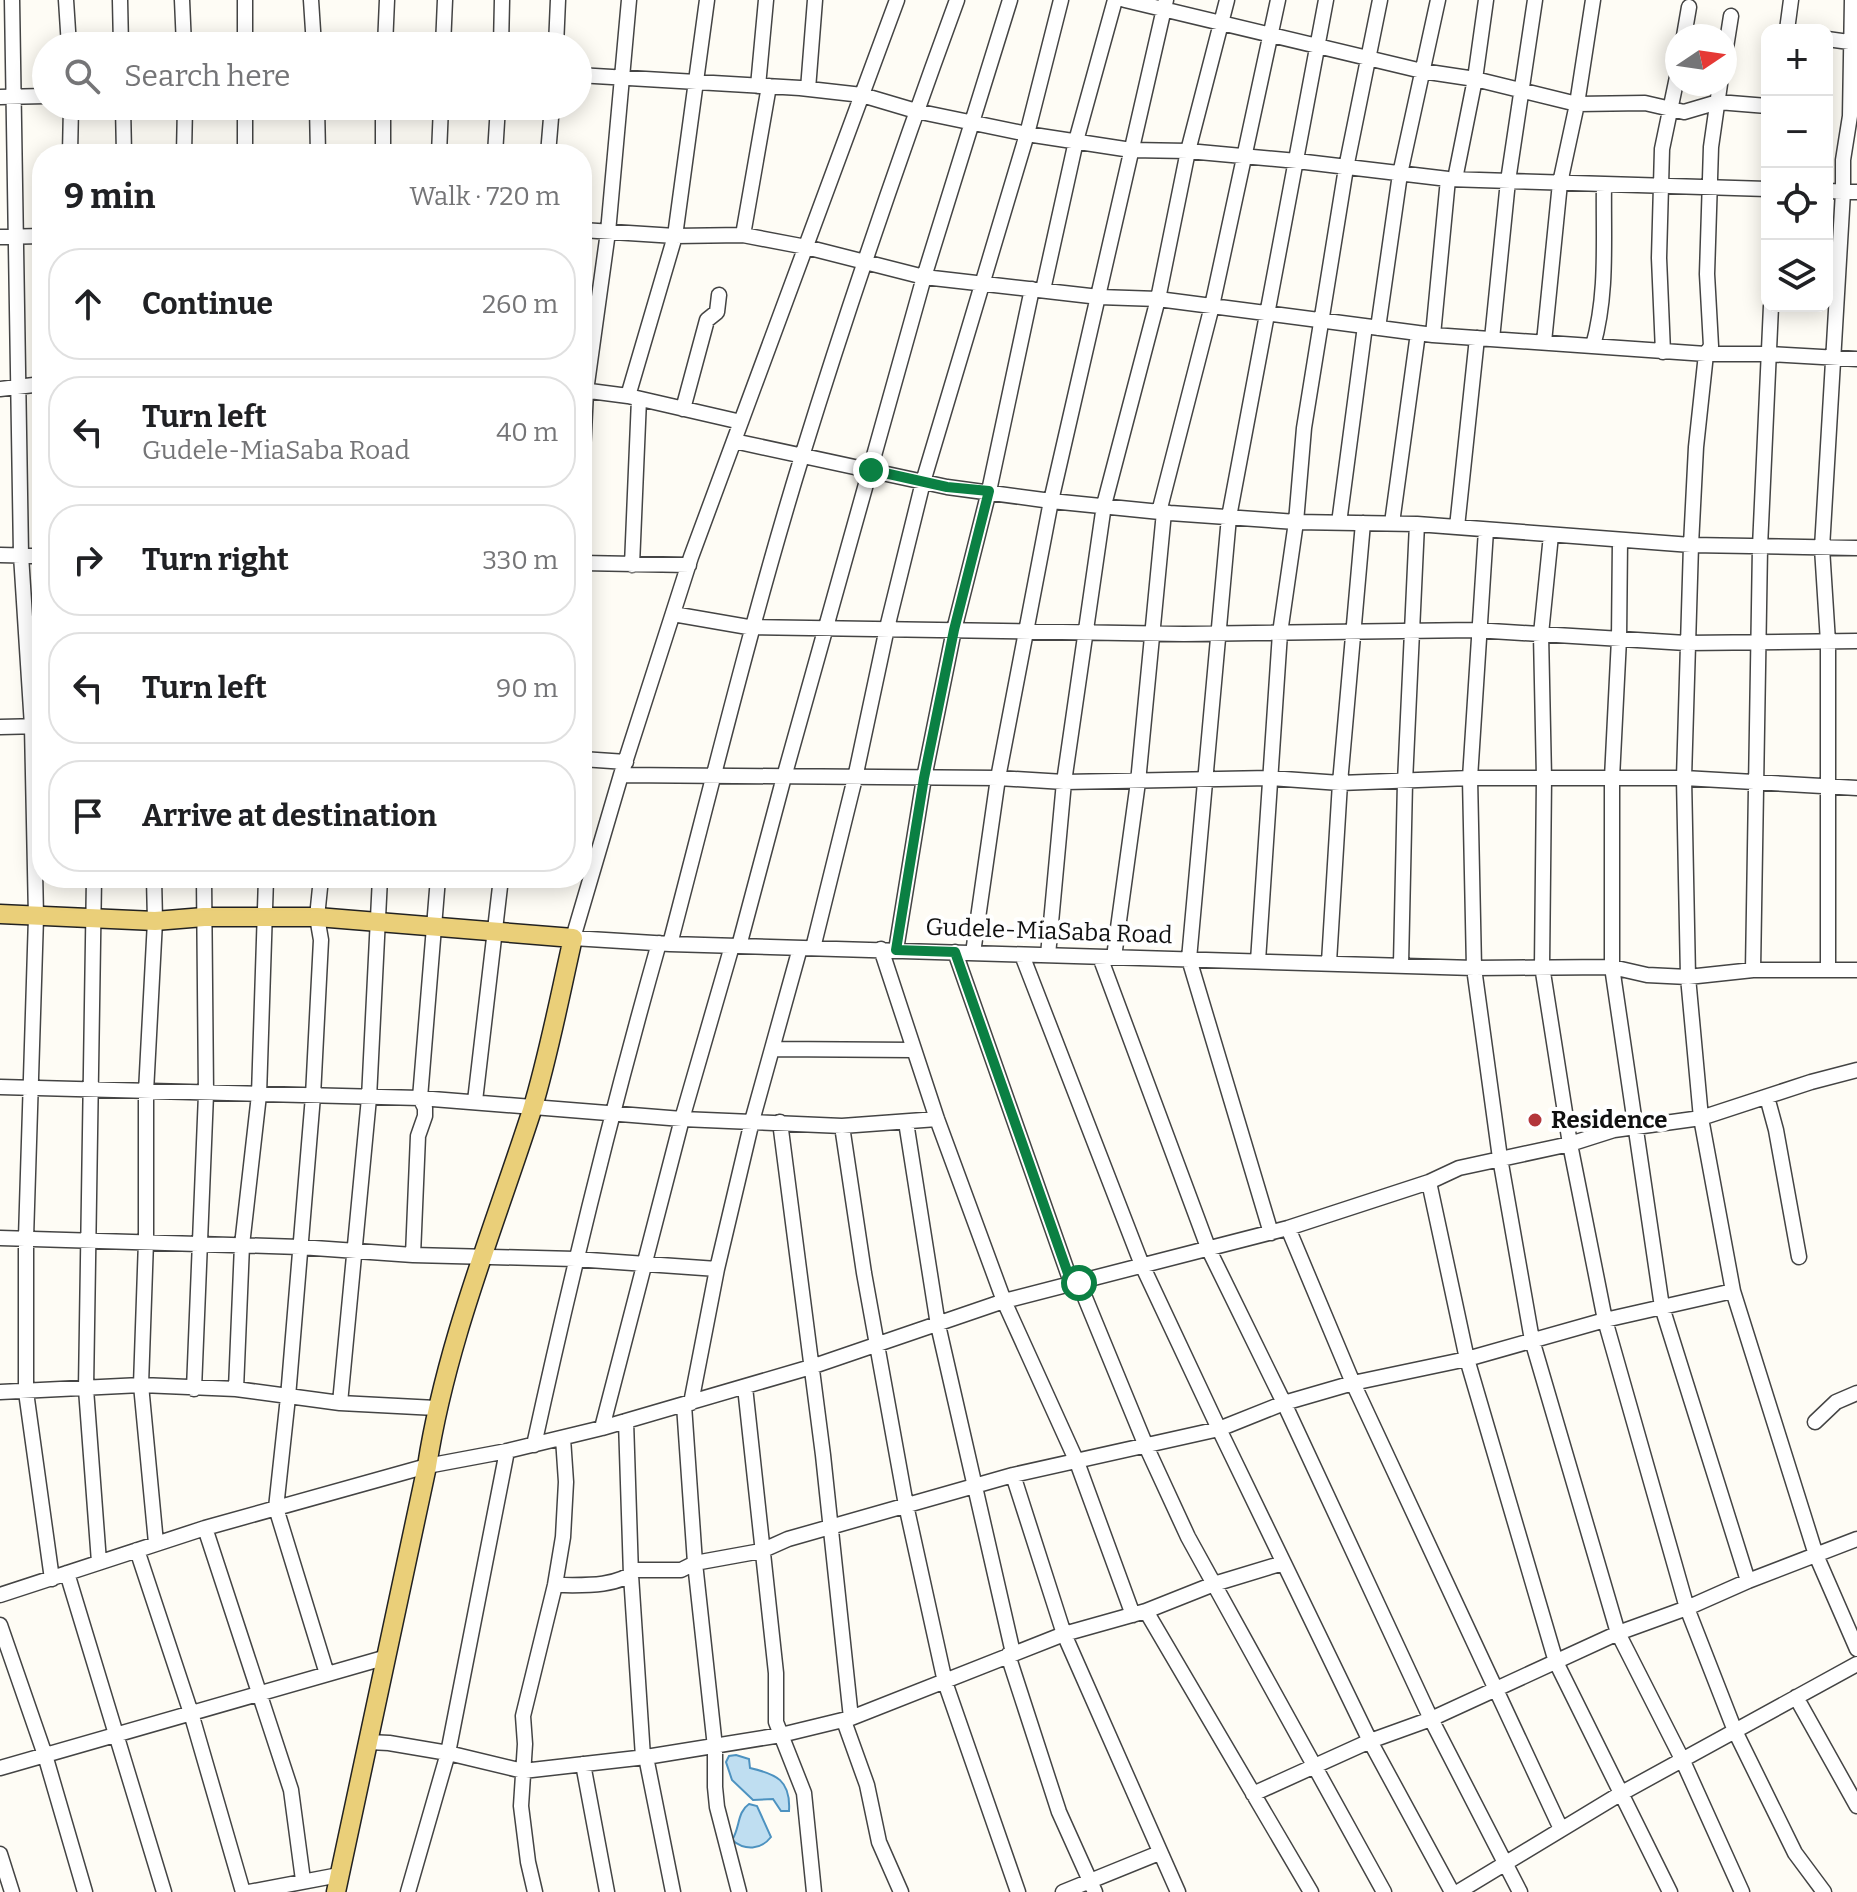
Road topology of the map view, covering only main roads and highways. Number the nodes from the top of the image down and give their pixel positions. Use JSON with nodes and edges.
{"nodes":[{"id":1,"x":0,"y":914,"type":"edge"},
{"id":2,"x":337,"y":1883,"type":"edge"}],
"edges":[{"from":1,"to":2,"type":"main road","name":"Gudele-MiaSaba Road"}]}
